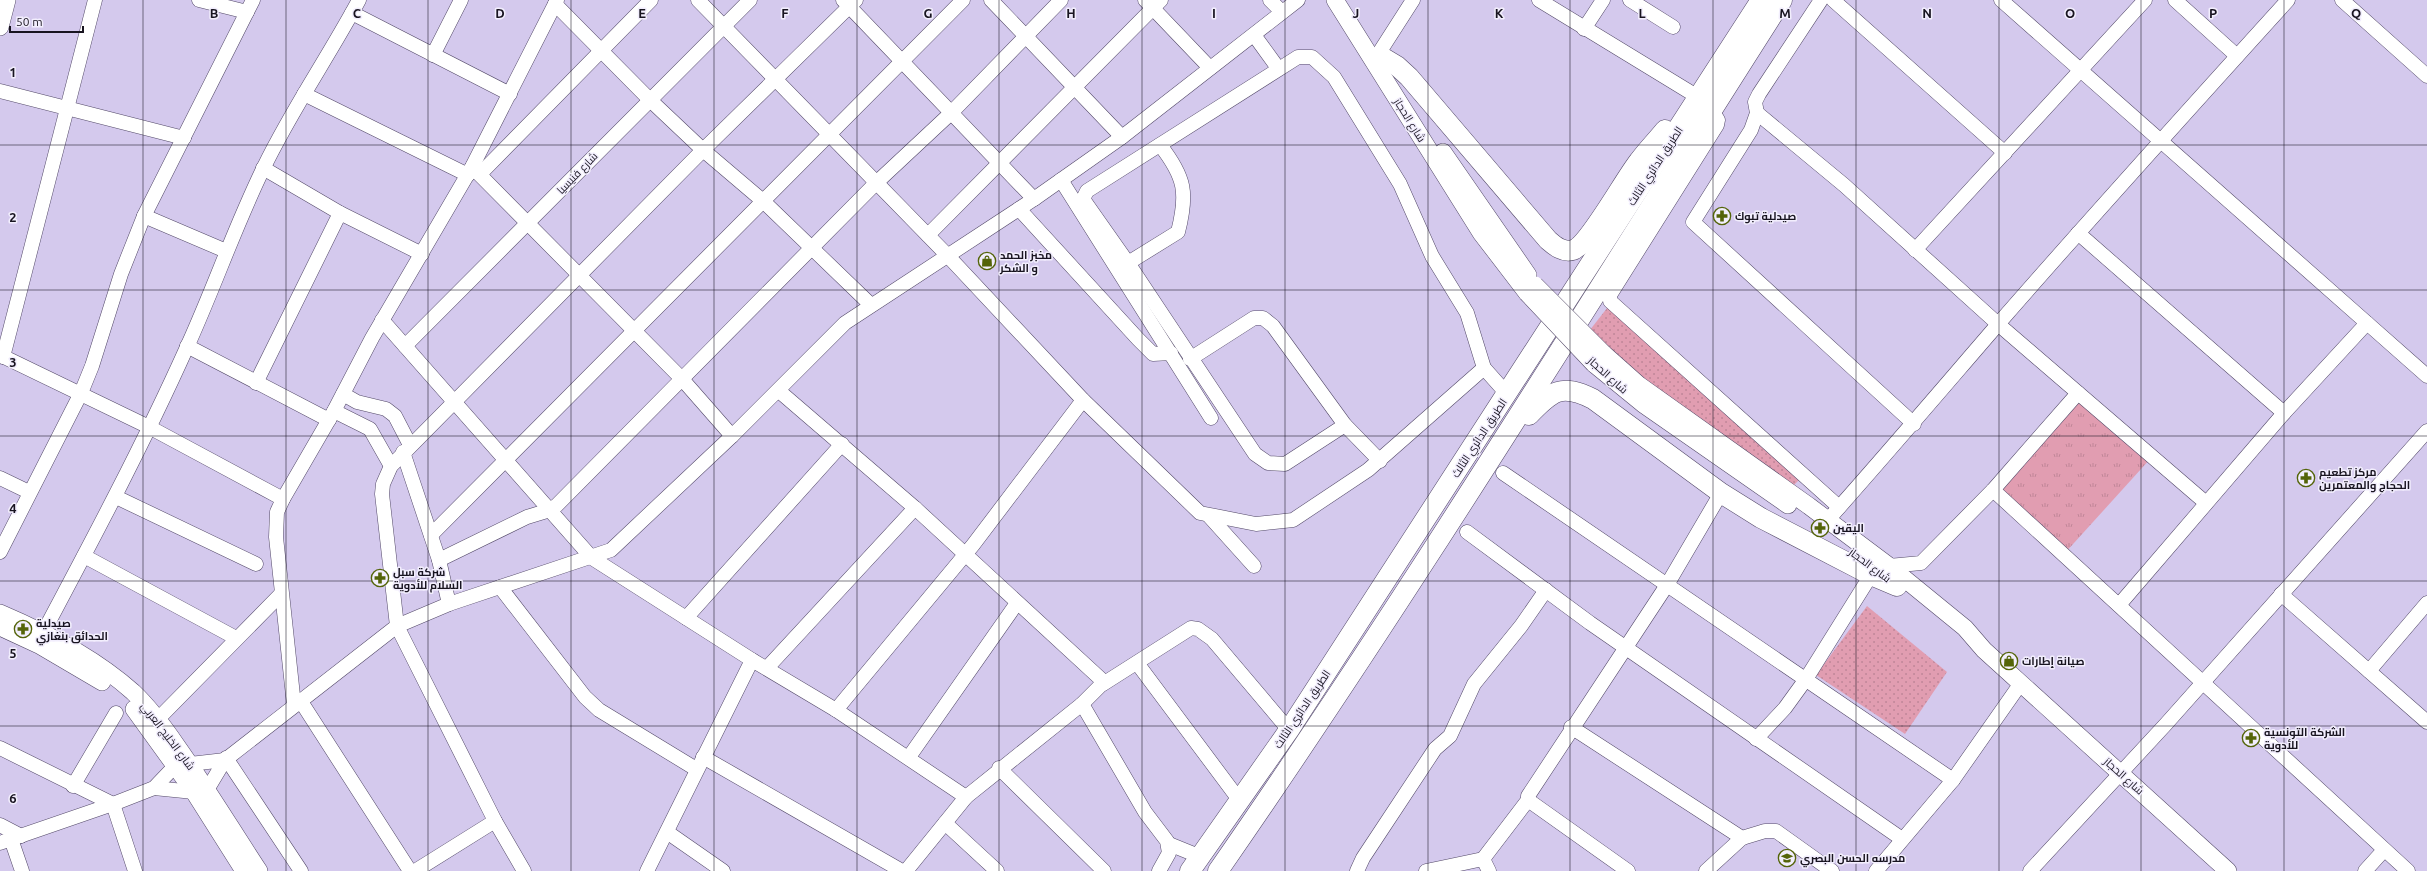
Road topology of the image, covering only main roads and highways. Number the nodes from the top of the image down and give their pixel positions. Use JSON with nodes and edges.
{"nodes":[{"id":1,"x":7,"y":0,"type":"edge"},
{"id":2,"x":1335,"y":0,"type":"edge"},
{"id":3,"x":1345,"y":0,"type":"edge"},
{"id":4,"x":1761,"y":0,"type":"edge"},
{"id":5,"x":1782,"y":0,"type":"edge"},
{"id":6,"x":0,"y":27,"type":"edge"},
{"id":7,"x":1381,"y":55,"type":"junction"},
{"id":8,"x":1701,"y":105,"type":"junction"},
{"id":9,"x":1531,"y":289,"type":"junction"},
{"id":10,"x":1599,"y":358,"type":"junction"},
{"id":11,"x":1498,"y":449,"type":"junction"},
{"id":12,"x":1897,"y":586,"type":"junction"},
{"id":13,"x":0,"y":613,"type":"edge"},
{"id":14,"x":0,"y":627,"type":"edge"},
{"id":15,"x":1984,"y":650,"type":"junction"},
{"id":16,"x":183,"y":765,"type":"junction"},
{"id":17,"x":201,"y":791,"type":"junction"},
{"id":18,"x":1195,"y":864,"type":"edge"},
{"id":19,"x":244,"y":871,"type":"edge"},
{"id":20,"x":259,"y":871,"type":"edge"},
{"id":21,"x":1218,"y":871,"type":"edge"},
{"id":22,"x":2228,"y":871,"type":"edge"}],
"edges":[{"from":1,"to":6,"type":"main road"},
{"from":2,"to":9,"type":"main road","name":"شارع الحجاز"},
{"from":3,"to":7,"type":"main road","name":"شارع الحجاز"},
{"from":4,"to":8,"type":"highway","name":"الطريق الدائري الثالث"},
{"from":5,"to":8,"type":"highway","name":"الطريق الدائري الثالث"},
{"from":7,"to":8,"type":"highway"},
{"from":7,"to":9,"type":"main road","name":"شارع الحجاز"},
{"from":8,"to":11,"type":"highway","name":"الطريق الدائري الثالث"},
{"from":8,"to":18,"type":"highway","name":"الطريق الدائري الثالث"},
{"from":9,"to":10,"type":"main road","name":"شارع الحجاز","bridge":true},
{"from":10,"to":12,"type":"main road","name":"شارع الحجاز"},
{"from":10,"to":15,"type":"main road","name":"شارع الحجاز"},
{"from":11,"to":12,"type":"highway"},
{"from":11,"to":21,"type":"highway","name":"الطريق الدائري الثالث"},
{"from":12,"to":15,"type":"main road","name":"شارع الحجاز"},
{"from":13,"to":16,"type":"main road","name":"شارع الخليج العربي"},
{"from":14,"to":16,"type":"main road","name":"شارع الخليج العربي"},
{"from":15,"to":22,"type":"main road","name":"شارع الحجاز"},
{"from":16,"to":17,"type":"main road","name":"شارع الخليج العربي"},
{"from":17,"to":19,"type":"main road","name":"شارع الخليج العربي"},
{"from":17,"to":20,"type":"main road","name":"شارع الخليج العربي"}]}
